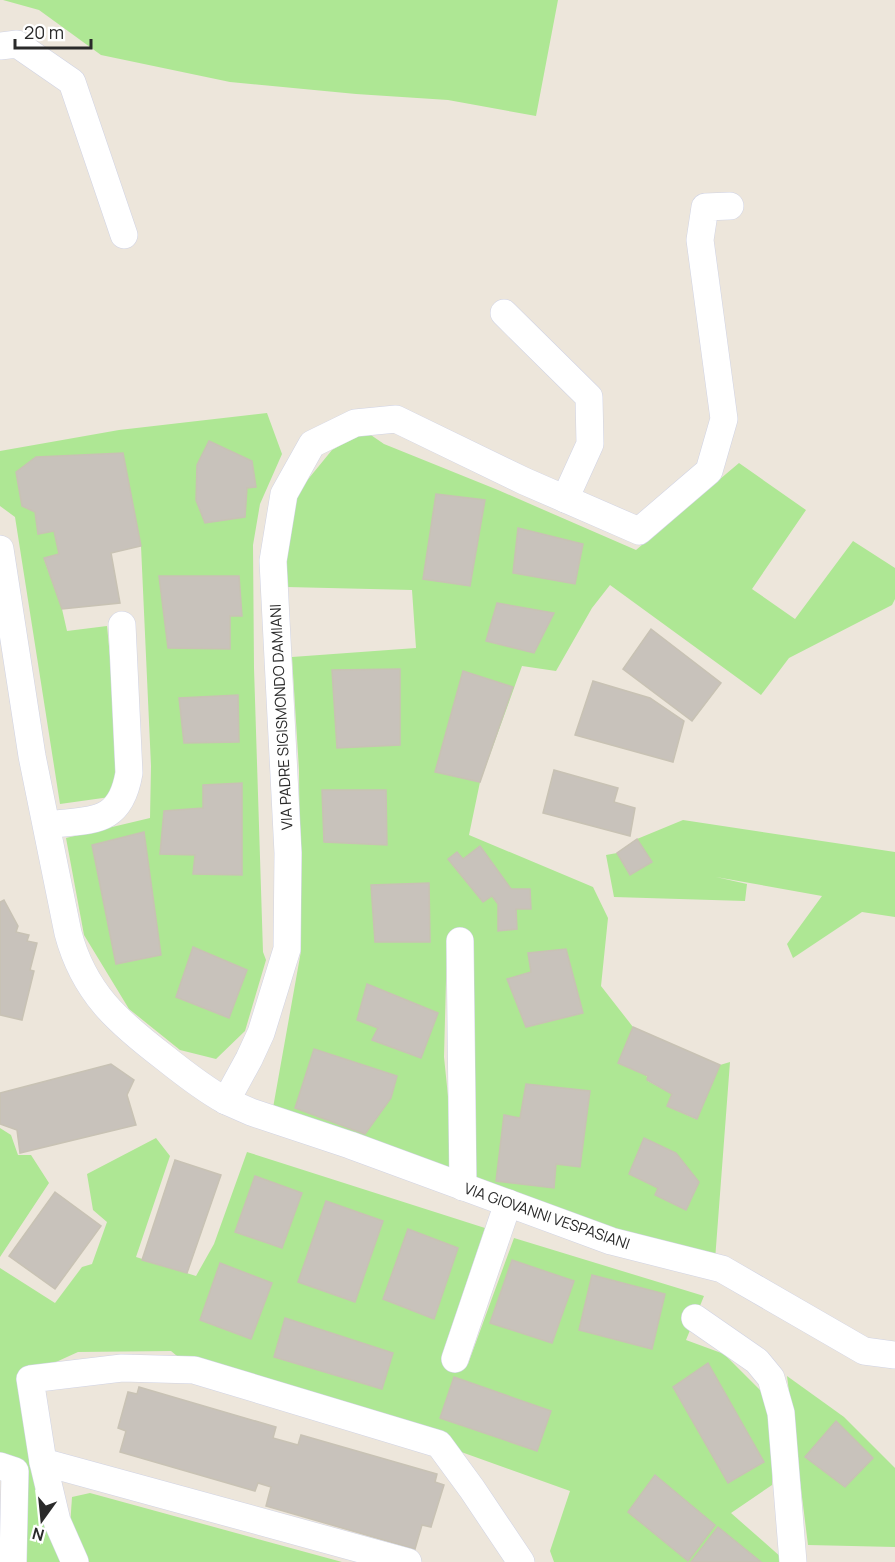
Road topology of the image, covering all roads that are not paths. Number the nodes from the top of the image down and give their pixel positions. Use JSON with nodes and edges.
{"nodes":[{"id":1,"x":0,"y":46,"type":"edge"},
{"id":2,"x":730,"y":206,"type":"dead end"},
{"id":3,"x":124,"y":235,"type":"dead end"},
{"id":4,"x":504,"y":313,"type":"dead end"},
{"id":5,"x":565,"y":499,"type":"junction"},
{"id":6,"x":0,"y":549,"type":"edge"},
{"id":7,"x":122,"y":625,"type":"dead end"},
{"id":8,"x":47,"y":825,"type":"junction"},
{"id":9,"x":460,"y":940,"type":"dead end"},
{"id":10,"x":226,"y":1101,"type":"junction"},
{"id":11,"x":463,"y":1188,"type":"junction"},
{"id":12,"x":508,"y":1203,"type":"junction"},
{"id":13,"x":695,"y":1318,"type":"dead end"},
{"id":14,"x":895,"y":1355,"type":"edge"},
{"id":15,"x":455,"y":1359,"type":"dead end"},
{"id":16,"x":43,"y":1462,"type":"junction"},
{"id":17,"x":0,"y":1466,"type":"edge"},
{"id":18,"x":13,"y":1562,"type":"edge"},
{"id":19,"x":75,"y":1562,"type":"edge"},
{"id":20,"x":408,"y":1562,"type":"edge"},
{"id":21,"x":520,"y":1562,"type":"edge"},
{"id":22,"x":793,"y":1562,"type":"edge"}],
"edges":[{"from":1,"to":3,"type":"street"},
{"from":2,"to":5,"type":"street","name":"VIA PADRE SIGISMONDO DAMIANI"},
{"from":4,"to":5,"type":"street"},
{"from":5,"to":10,"type":"street","name":"VIA PADRE SIGISMONDO DAMIANI"},
{"from":6,"to":8,"type":"street"},
{"from":7,"to":8,"type":"street"},
{"from":8,"to":10,"type":"street"},
{"from":9,"to":11,"type":"street"},
{"from":10,"to":11,"type":"street","name":"VIA GIOVANNI VESPASIANI"},
{"from":11,"to":12,"type":"street","name":"VIA GIOVANNI VESPASIANI"},
{"from":12,"to":14,"type":"street","name":"VIA GIOVANNI VESPASIANI"},
{"from":12,"to":15,"type":"street"},
{"from":13,"to":22,"type":"street"},
{"from":16,"to":19,"type":"street"},
{"from":16,"to":20,"type":"street"},
{"from":16,"to":21,"type":"street"},
{"from":17,"to":18,"type":"street"}]}
